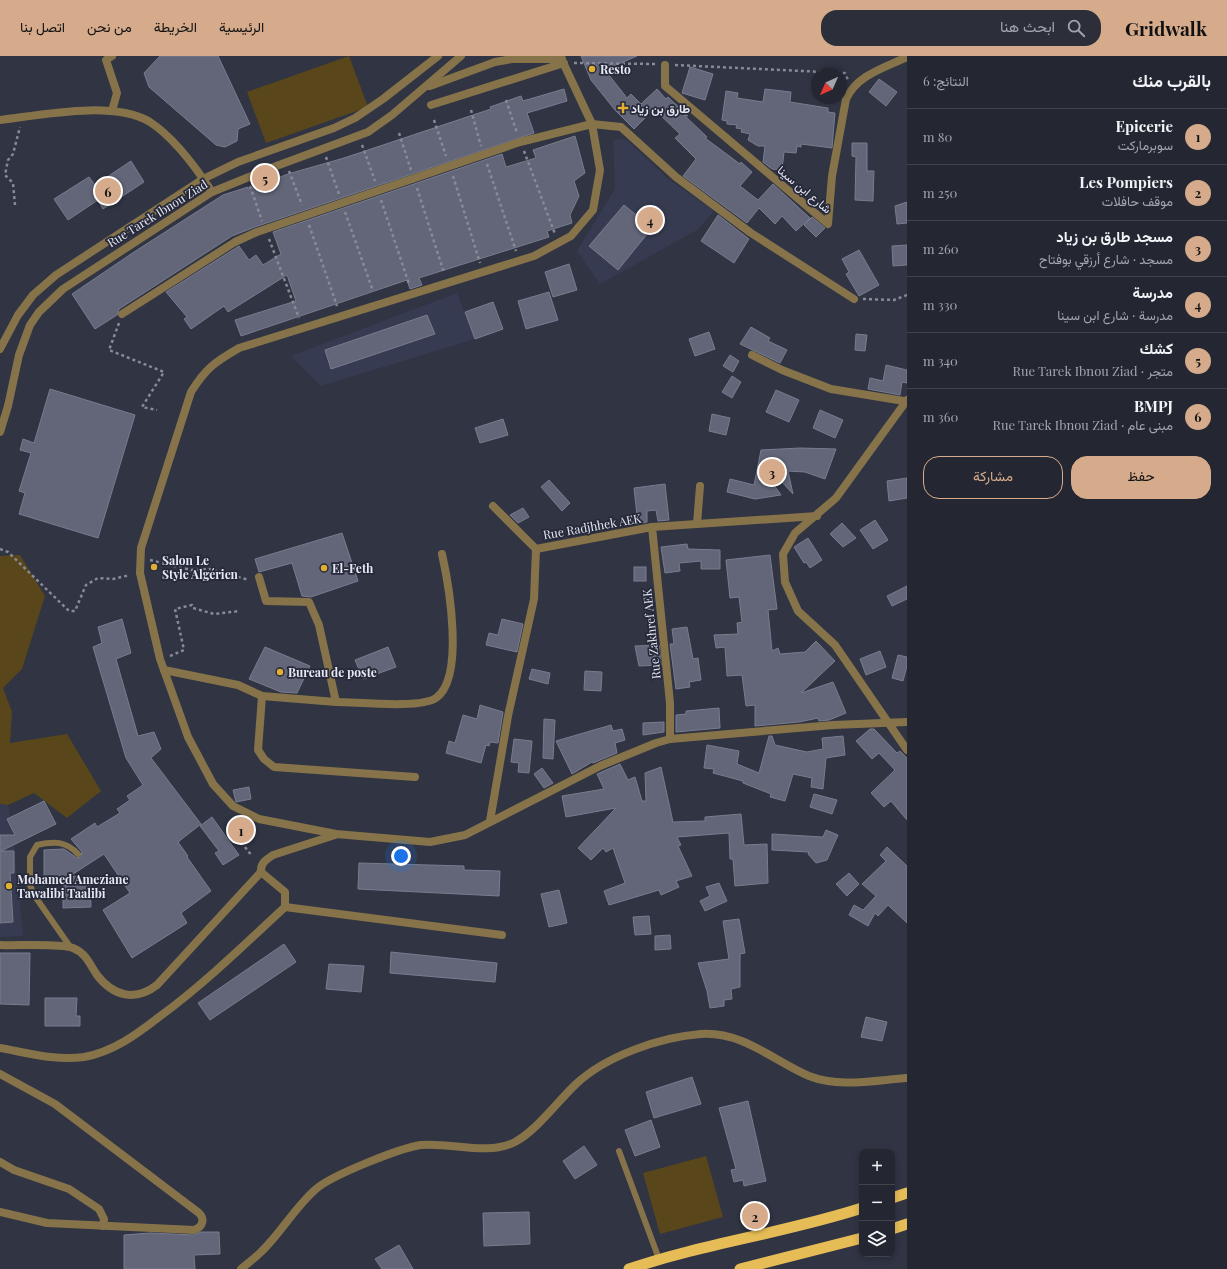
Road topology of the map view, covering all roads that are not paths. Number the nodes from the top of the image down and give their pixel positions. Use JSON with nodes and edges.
{"nodes":[{"id":1,"x":112,"y":56,"type":"edge"},
{"id":2,"x":438,"y":56,"type":"edge"},
{"id":3,"x":461,"y":56,"type":"edge"},
{"id":4,"x":907,"y":57,"type":"edge"},
{"id":5,"x":562,"y":59,"type":"edge"},
{"id":6,"x":665,"y":65,"type":"road end"},
{"id":7,"x":423,"y":88,"type":"junction"},
{"id":8,"x":432,"y":104,"type":"dead end"},
{"id":9,"x":112,"y":111,"type":"junction"},
{"id":10,"x":0,"y":120,"type":"edge"},
{"id":11,"x":592,"y":124,"type":"junction"},
{"id":12,"x":203,"y":179,"type":"junction"},
{"id":13,"x":212,"y":192,"type":"junction"},
{"id":14,"x":854,"y":299,"type":"road end"},
{"id":15,"x":122,"y":314,"type":"road end"},
{"id":16,"x":0,"y":349,"type":"edge"},
{"id":17,"x":752,"y":355,"type":"dead end"},
{"id":18,"x":906,"y":401,"type":"edge"},
{"id":19,"x":0,"y":432,"type":"edge"},
{"id":20,"x":700,"y":486,"type":"dead end"},
{"id":21,"x":493,"y":506,"type":"dead end"},
{"id":22,"x":817,"y":516,"type":"junction"},
{"id":23,"x":698,"y":524,"type":"junction"},
{"id":24,"x":652,"y":527,"type":"junction"},
{"id":25,"x":536,"y":548,"type":"junction"},
{"id":26,"x":442,"y":554,"type":"dead end"},
{"id":27,"x":260,"y":580,"type":"road end"},
{"id":28,"x":164,"y":670,"type":"junction"},
{"id":29,"x":262,"y":696,"type":"junction"},
{"id":30,"x":336,"y":702,"type":"junction"},
{"id":31,"x":888,"y":722,"type":"junction"},
{"id":32,"x":907,"y":722,"type":"edge"},
{"id":33,"x":670,"y":740,"type":"junction"},
{"id":34,"x":907,"y":750,"type":"edge"},
{"id":35,"x":415,"y":777,"type":"dead end"},
{"id":36,"x":490,"y":821,"type":"junction"},
{"id":37,"x":336,"y":834,"type":"junction"},
{"id":38,"x":78,"y":854,"type":"dead end"},
{"id":39,"x":261,"y":872,"type":"junction"},
{"id":40,"x":285,"y":906,"type":"junction"},
{"id":41,"x":502,"y":935,"type":"dead end"},
{"id":42,"x":0,"y":945,"type":"edge"},
{"id":43,"x":71,"y":948,"type":"junction"},
{"id":44,"x":0,"y":1048,"type":"edge"},
{"id":45,"x":0,"y":1074,"type":"edge"},
{"id":46,"x":907,"y":1078,"type":"edge"},
{"id":47,"x":619,"y":1151,"type":"dead end"},
{"id":48,"x":0,"y":1162,"type":"edge"},
{"id":49,"x":907,"y":1193,"type":"edge"},
{"id":50,"x":895,"y":1197,"type":"edge"},
{"id":51,"x":859,"y":1209,"type":"edge"},
{"id":52,"x":0,"y":1212,"type":"edge"},
{"id":53,"x":907,"y":1224,"type":"edge"},
{"id":54,"x":103,"y":1226,"type":"junction"},
{"id":55,"x":895,"y":1228,"type":"edge"},
{"id":56,"x":859,"y":1239,"type":"edge"},
{"id":57,"x":659,"y":1259,"type":"junction"},
{"id":58,"x":765,"y":1266,"type":"edge"},
{"id":59,"x":241,"y":1269,"type":"edge"},
{"id":60,"x":629,"y":1269,"type":"edge"},
{"id":61,"x":740,"y":1269,"type":"edge"}],
"edges":[{"from":1,"to":9,"type":"street"},
{"from":2,"to":12,"type":"street","name":"Rue Tarek Ibnou Ziad"},
{"from":3,"to":7,"type":"street","name":"Rue Tarek Ibnou Ziad"},
{"from":4,"to":6,"type":"street","name":"شارع ابن سينا"},
{"from":5,"to":7,"type":"street"},
{"from":5,"to":8,"type":"street"},
{"from":5,"to":11,"type":"street"},
{"from":7,"to":13,"type":"street","name":"Rue Tarek Ibnou Ziad"},
{"from":9,"to":10,"type":"street"},
{"from":9,"to":12,"type":"street"},
{"from":11,"to":14,"type":"street"},
{"from":11,"to":15,"type":"street"},
{"from":11,"to":28,"type":"street"},
{"from":12,"to":13,"type":"street"},
{"from":12,"to":16,"type":"street","name":"Rue Tarek Ibnou Ziad"},
{"from":13,"to":19,"type":"street","name":"Rue Tarek Ibnou Ziad"},
{"from":17,"to":18,"type":"street"},
{"from":18,"to":22,"type":"street"},
{"from":20,"to":23,"type":"street"},
{"from":21,"to":25,"type":"street"},
{"from":22,"to":23,"type":"street","name":"Rue Radjhhek AEK"},
{"from":22,"to":31,"type":"street"},
{"from":23,"to":24,"type":"street","name":"Rue Radjhhek AEK"},
{"from":24,"to":25,"type":"street","name":"Rue Radjhhek AEK"},
{"from":24,"to":33,"type":"street","name":"Rue Zakhref AEK"},
{"from":25,"to":36,"type":"street"},
{"from":26,"to":30,"type":"street"},
{"from":27,"to":30,"type":"street"},
{"from":28,"to":29,"type":"street"},
{"from":28,"to":37,"type":"street"},
{"from":29,"to":30,"type":"street"},
{"from":29,"to":35,"type":"street"},
{"from":31,"to":32,"type":"street"},
{"from":31,"to":33,"type":"street"},
{"from":31,"to":34,"type":"street"},
{"from":33,"to":36,"type":"street"},
{"from":36,"to":37,"type":"street"},
{"from":37,"to":39,"type":"street"},
{"from":38,"to":43,"type":"lane"},
{"from":39,"to":40,"type":"street"},
{"from":39,"to":43,"type":"street"},
{"from":40,"to":41,"type":"street"},
{"from":40,"to":44,"type":"street"},
{"from":42,"to":43,"type":"street"},
{"from":45,"to":54,"type":"street"},
{"from":46,"to":59,"type":"street"},
{"from":47,"to":57,"type":"lane"},
{"from":48,"to":54,"type":"street"},
{"from":49,"to":50,"type":"highway"},
{"from":51,"to":57,"type":"highway"},
{"from":52,"to":54,"type":"street"},
{"from":53,"to":55,"type":"highway"},
{"from":56,"to":58,"type":"highway"},
{"from":57,"to":60,"type":"highway"},
{"from":58,"to":61,"type":"highway"}]}
